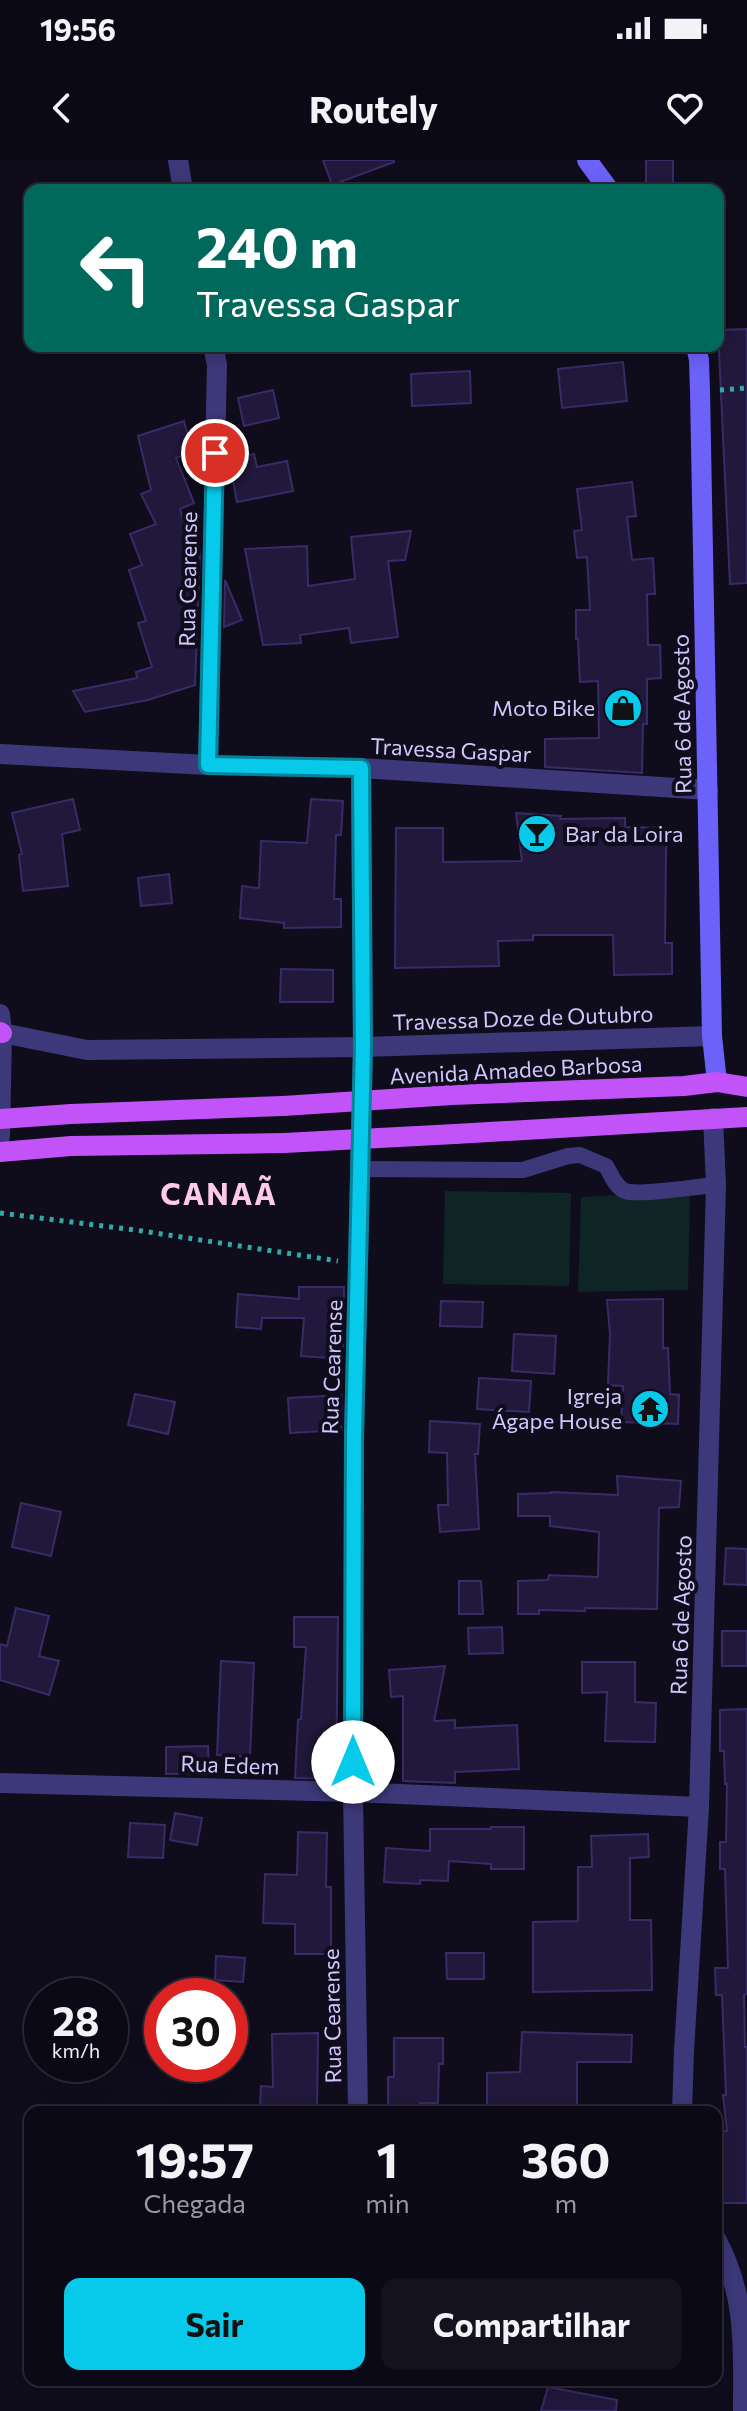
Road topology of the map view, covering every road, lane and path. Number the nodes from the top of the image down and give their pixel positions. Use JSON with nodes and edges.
{"nodes":[{"id":1,"x":178,"y":160,"type":"edge"},
{"id":2,"x":587,"y":160,"type":"edge"},
{"id":3,"x":182,"y":184,"type":"edge"},
{"id":4,"x":605,"y":184,"type":"edge"},
{"id":5,"x":214,"y":352,"type":"edge"},
{"id":6,"x":697,"y":352,"type":"edge"},
{"id":7,"x":0,"y":754,"type":"edge"},
{"id":8,"x":208,"y":765,"type":"junction"},
{"id":9,"x":361,"y":768,"type":"junction"},
{"id":10,"x":708,"y":790,"type":"junction"},
{"id":11,"x":1,"y":1027,"type":"edge"},
{"id":12,"x":712,"y":1036,"type":"junction"},
{"id":13,"x":363,"y":1047,"type":"junction"},
{"id":14,"x":717,"y":1082,"type":"junction"},
{"id":15,"x":747,"y":1087,"type":"edge"},
{"id":16,"x":747,"y":1117,"type":"edge"},
{"id":17,"x":713,"y":1118,"type":"junction"},
{"id":18,"x":0,"y":1119,"type":"edge"},
{"id":19,"x":0,"y":1137,"type":"edge"},
{"id":20,"x":0,"y":1152,"type":"edge"},
{"id":21,"x":362,"y":1169,"type":"junction"},
{"id":22,"x":716,"y":1185,"type":"junction"},
{"id":23,"x":0,"y":1213,"type":"edge"},
{"id":24,"x":359,"y":1264,"type":"junction"},
{"id":25,"x":0,"y":1783,"type":"edge"},
{"id":26,"x":353,"y":1792,"type":"junction"},
{"id":27,"x":699,"y":1807,"type":"junction"},
{"id":28,"x":358,"y":2106,"type":"edge"},
{"id":29,"x":682,"y":2106,"type":"edge"},
{"id":30,"x":722,"y":2253,"type":"edge"},
{"id":31,"x":743,"y":2411,"type":"edge"}],
"edges":[{"from":1,"to":3,"type":"street"},
{"from":2,"to":4,"type":"street"},
{"from":5,"to":8,"type":"street","name":"Rua Cearense"},
{"from":6,"to":10,"type":"street","name":"Rua 6 de Agosto"},
{"from":7,"to":8,"type":"street","name":"Travessa Gaspar"},
{"from":8,"to":9,"type":"street","name":"Travessa Gaspar"},
{"from":9,"to":10,"type":"street","name":"Travessa Gaspar"},
{"from":9,"to":13,"type":"street","name":"Rua Cearense"},
{"from":10,"to":12,"type":"street","name":"Rua 6 de Agosto"},
{"from":11,"to":13,"type":"street","name":"Travessa Doze de Outubro"},
{"from":11,"to":19,"type":"street"},
{"from":12,"to":13,"type":"street","name":"Travessa Doze de Outubro"},
{"from":12,"to":14,"type":"street","name":"Rua 6 de Agosto"},
{"from":13,"to":21,"type":"street","name":"Rua Cearense"},
{"from":14,"to":15,"type":"main road","name":"Avenida Amadeo Barbosa"},
{"from":14,"to":18,"type":"main road","name":"Avenida Amadeo Barbosa","bridge":true},
{"from":16,"to":17,"type":"main road"},
{"from":17,"to":20,"type":"main road","bridge":true},
{"from":17,"to":22,"type":"street","name":"Rua 6 de Agosto"},
{"from":21,"to":22,"type":"lane"},
{"from":21,"to":24,"type":"street","name":"Rua Cearense"},
{"from":22,"to":27,"type":"street","name":"Rua 6 de Agosto"},
{"from":23,"to":24,"type":"path"},
{"from":24,"to":26,"type":"street","name":"Rua Cearense"},
{"from":25,"to":26,"type":"street","name":"Rua Edem"},
{"from":26,"to":27,"type":"street","name":"Rua Edem"},
{"from":26,"to":28,"type":"street","name":"Rua Cearense"},
{"from":27,"to":29,"type":"street","name":"Rua 6 de Agosto"},
{"from":30,"to":31,"type":"street"}]}
